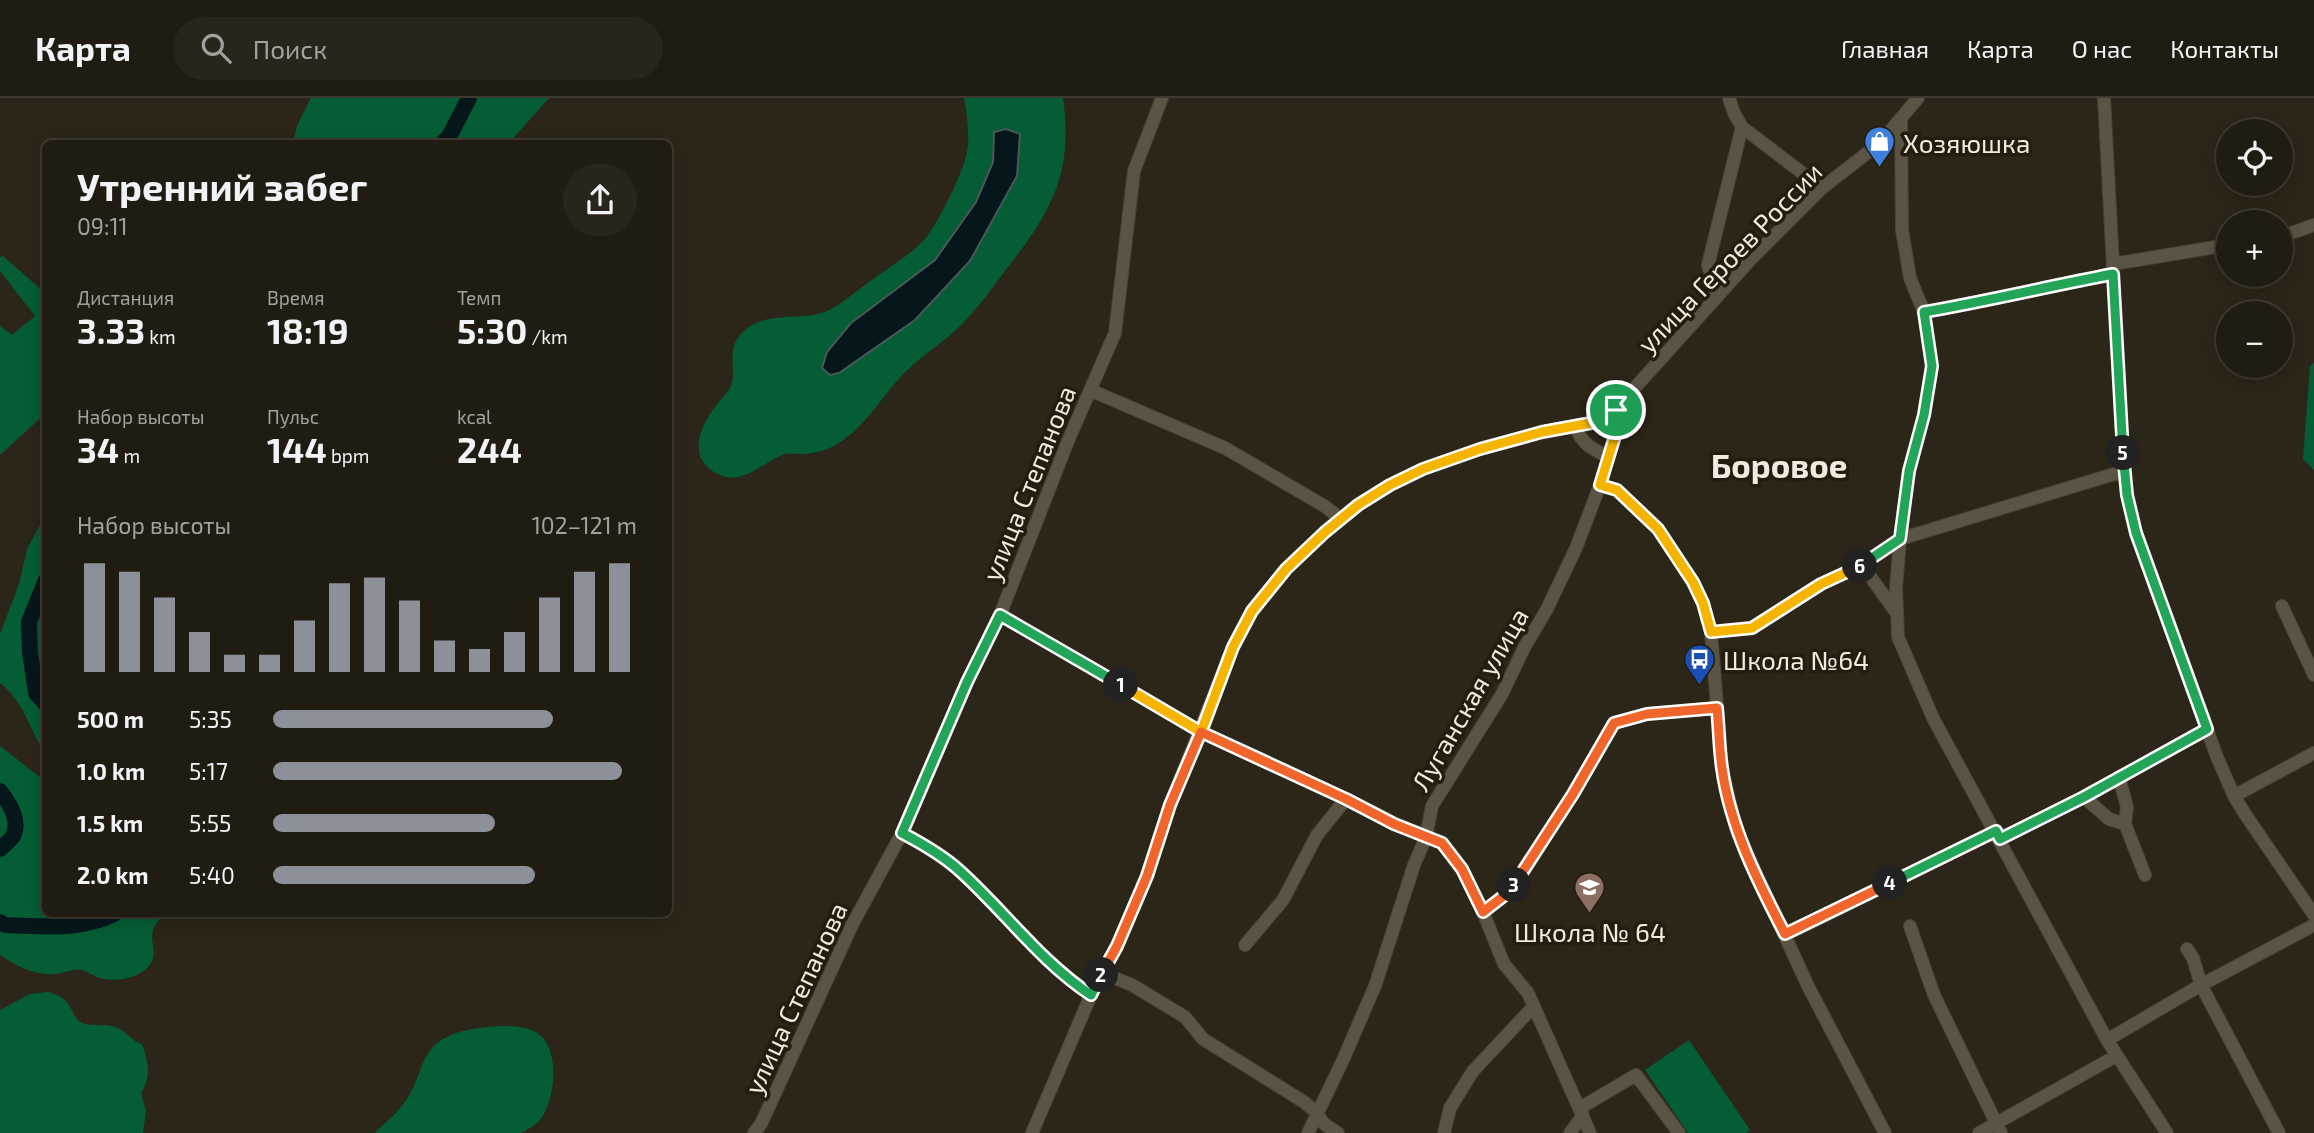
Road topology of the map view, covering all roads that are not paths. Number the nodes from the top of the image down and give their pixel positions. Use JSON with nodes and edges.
{"nodes":[{"id":1,"x":1162,"y":98,"type":"edge"},
{"id":2,"x":1730,"y":98,"type":"edge"},
{"id":3,"x":1918,"y":98,"type":"edge"},
{"id":4,"x":2104,"y":98,"type":"edge"},
{"id":5,"x":1901,"y":119,"type":"junction"},
{"id":6,"x":1742,"y":127,"type":"junction"},
{"id":7,"x":1758,"y":139,"type":"junction"},
{"id":8,"x":1732,"y":162,"type":"junction"},
{"id":9,"x":1822,"y":188,"type":"junction"},
{"id":10,"x":2314,"y":225,"type":"edge"},
{"id":11,"x":2293,"y":232,"type":"edge"},
{"id":12,"x":2216,"y":248,"type":"edge"},
{"id":13,"x":2113,"y":269,"type":"junction"},
{"id":14,"x":1717,"y":296,"type":"junction"},
{"id":15,"x":1924,"y":312,"type":"junction"},
{"id":16,"x":1090,"y":390,"type":"junction"},
{"id":17,"x":1616,"y":410,"type":"junction"},
{"id":18,"x":1576,"y":427,"type":"junction"},
{"id":19,"x":1609,"y":457,"type":"junction"},
{"id":20,"x":2124,"y":471,"type":"junction"},
{"id":21,"x":1600,"y":485,"type":"junction"},
{"id":22,"x":1341,"y":519,"type":"junction"},
{"id":23,"x":1900,"y":539,"type":"junction"},
{"id":24,"x":1862,"y":565,"type":"junction"},
{"id":25,"x":2282,"y":607,"type":"dead end"},
{"id":26,"x":1895,"y":611,"type":"junction"},
{"id":27,"x":1000,"y":615,"type":"junction"},
{"id":28,"x":1711,"y":632,"type":"junction"},
{"id":29,"x":2314,"y":675,"type":"edge"},
{"id":30,"x":1717,"y":708,"type":"junction"},
{"id":31,"x":2207,"y":729,"type":"junction"},
{"id":32,"x":1201,"y":732,"type":"junction"},
{"id":33,"x":2314,"y":753,"type":"edge"},
{"id":34,"x":2119,"y":777,"type":"junction"},
{"id":35,"x":2234,"y":796,"type":"junction"},
{"id":36,"x":2084,"y":797,"type":"junction"},
{"id":37,"x":1346,"y":799,"type":"junction"},
{"id":38,"x":2124,"y":824,"type":"junction"},
{"id":39,"x":902,"y":833,"type":"junction"},
{"id":40,"x":1998,"y":835,"type":"junction"},
{"id":41,"x":1426,"y":838,"type":"junction"},
{"id":42,"x":2145,"y":875,"type":"dead end"},
{"id":43,"x":1483,"y":912,"type":"junction"},
{"id":44,"x":2314,"y":915,"type":"edge"},
{"id":45,"x":2314,"y":925,"type":"edge"},
{"id":46,"x":1910,"y":926,"type":"dead end"},
{"id":47,"x":1785,"y":934,"type":"junction"},
{"id":48,"x":1245,"y":946,"type":"dead end"},
{"id":49,"x":2187,"y":949,"type":"dead end"},
{"id":50,"x":1102,"y":972,"type":"junction"},
{"id":51,"x":2201,"y":985,"type":"junction"},
{"id":52,"x":1091,"y":995,"type":"junction"},
{"id":53,"x":1534,"y":1006,"type":"junction"},
{"id":54,"x":2106,"y":1041,"type":"junction"},
{"id":55,"x":2116,"y":1056,"type":"junction"},
{"id":56,"x":1316,"y":1112,"type":"junction"},
{"id":57,"x":1581,"y":1112,"type":"junction"},
{"id":58,"x":1998,"y":1129,"type":"edge"},
{"id":59,"x":762,"y":1130,"type":"edge"},
{"id":60,"x":1032,"y":1133,"type":"edge"},
{"id":61,"x":1308,"y":1133,"type":"edge"},
{"id":62,"x":1339,"y":1133,"type":"edge"},
{"id":63,"x":1444,"y":1133,"type":"edge"},
{"id":64,"x":1570,"y":1133,"type":"edge"},
{"id":65,"x":1590,"y":1133,"type":"edge"},
{"id":66,"x":1679,"y":1133,"type":"edge"},
{"id":67,"x":1885,"y":1133,"type":"edge"},
{"id":68,"x":1979,"y":1133,"type":"edge"},
{"id":69,"x":2167,"y":1133,"type":"edge"},
{"id":70,"x":2279,"y":1133,"type":"edge"}],
"edges":[{"from":1,"to":16,"type":"street","name":"улица Степанова"},
{"from":2,"to":6,"type":"street"},
{"from":3,"to":5,"type":"street","name":"улица Героев России"},
{"from":4,"to":13,"type":"street"},
{"from":5,"to":9,"type":"street","name":"улица Героев России"},
{"from":5,"to":15,"type":"street"},
{"from":6,"to":7,"type":"street"},
{"from":6,"to":8,"type":"street"},
{"from":7,"to":8,"type":"street"},
{"from":7,"to":9,"type":"street"},
{"from":8,"to":14,"type":"street"},
{"from":9,"to":14,"type":"street","name":"улица Героев России"},
{"from":10,"to":11,"type":"street"},
{"from":12,"to":13,"type":"street"},
{"from":13,"to":15,"type":"street"},
{"from":13,"to":20,"type":"street"},
{"from":14,"to":17,"type":"street","name":"улица Героев России"},
{"from":15,"to":23,"type":"street"},
{"from":16,"to":22,"type":"street"},
{"from":16,"to":27,"type":"street","name":"улица Степанова"},
{"from":17,"to":18,"type":"street"},
{"from":17,"to":19,"type":"street"},
{"from":18,"to":19,"type":"street"},
{"from":18,"to":22,"type":"street"},
{"from":19,"to":21,"type":"street"},
{"from":20,"to":23,"type":"street"},
{"from":20,"to":31,"type":"street"},
{"from":21,"to":28,"type":"street"},
{"from":21,"to":41,"type":"street","name":"Луганская улица"},
{"from":22,"to":32,"type":"street"},
{"from":23,"to":24,"type":"street"},
{"from":23,"to":26,"type":"street"},
{"from":24,"to":26,"type":"street"},
{"from":24,"to":28,"type":"street"},
{"from":25,"to":29,"type":"street"},
{"from":26,"to":40,"type":"street"},
{"from":27,"to":32,"type":"street"},
{"from":27,"to":39,"type":"street","name":"улица Степанова"},
{"from":28,"to":30,"type":"street"},
{"from":30,"to":43,"type":"street"},
{"from":30,"to":47,"type":"street"},
{"from":31,"to":34,"type":"street"},
{"from":31,"to":35,"type":"street"},
{"from":32,"to":37,"type":"street"},
{"from":32,"to":50,"type":"street"},
{"from":33,"to":35,"type":"street"},
{"from":34,"to":36,"type":"street"},
{"from":34,"to":38,"type":"street"},
{"from":35,"to":44,"type":"street"},
{"from":36,"to":38,"type":"street"},
{"from":36,"to":40,"type":"street"},
{"from":37,"to":41,"type":"street"},
{"from":37,"to":48,"type":"street"},
{"from":38,"to":42,"type":"street"},
{"from":39,"to":52,"type":"street"},
{"from":39,"to":59,"type":"street","name":"улица Степанова"},
{"from":40,"to":47,"type":"street"},
{"from":40,"to":54,"type":"street"},
{"from":41,"to":43,"type":"street"},
{"from":41,"to":56,"type":"street","name":"Луганская улица"},
{"from":43,"to":53,"type":"street"},
{"from":45,"to":51,"type":"street"},
{"from":46,"to":58,"type":"street"},
{"from":47,"to":67,"type":"street"},
{"from":49,"to":51,"type":"street"},
{"from":50,"to":52,"type":"street"},
{"from":50,"to":56,"type":"street"},
{"from":51,"to":54,"type":"street"},
{"from":51,"to":70,"type":"street"},
{"from":52,"to":60,"type":"street"},
{"from":53,"to":57,"type":"street"},
{"from":53,"to":63,"type":"street"},
{"from":54,"to":55,"type":"street"},
{"from":55,"to":58,"type":"street"},
{"from":55,"to":69,"type":"street"},
{"from":56,"to":61,"type":"street","name":"Луганская улица"},
{"from":56,"to":62,"type":"street"},
{"from":57,"to":64,"type":"street"},
{"from":57,"to":65,"type":"street"},
{"from":57,"to":66,"type":"street"},
{"from":58,"to":68,"type":"street"}]}
